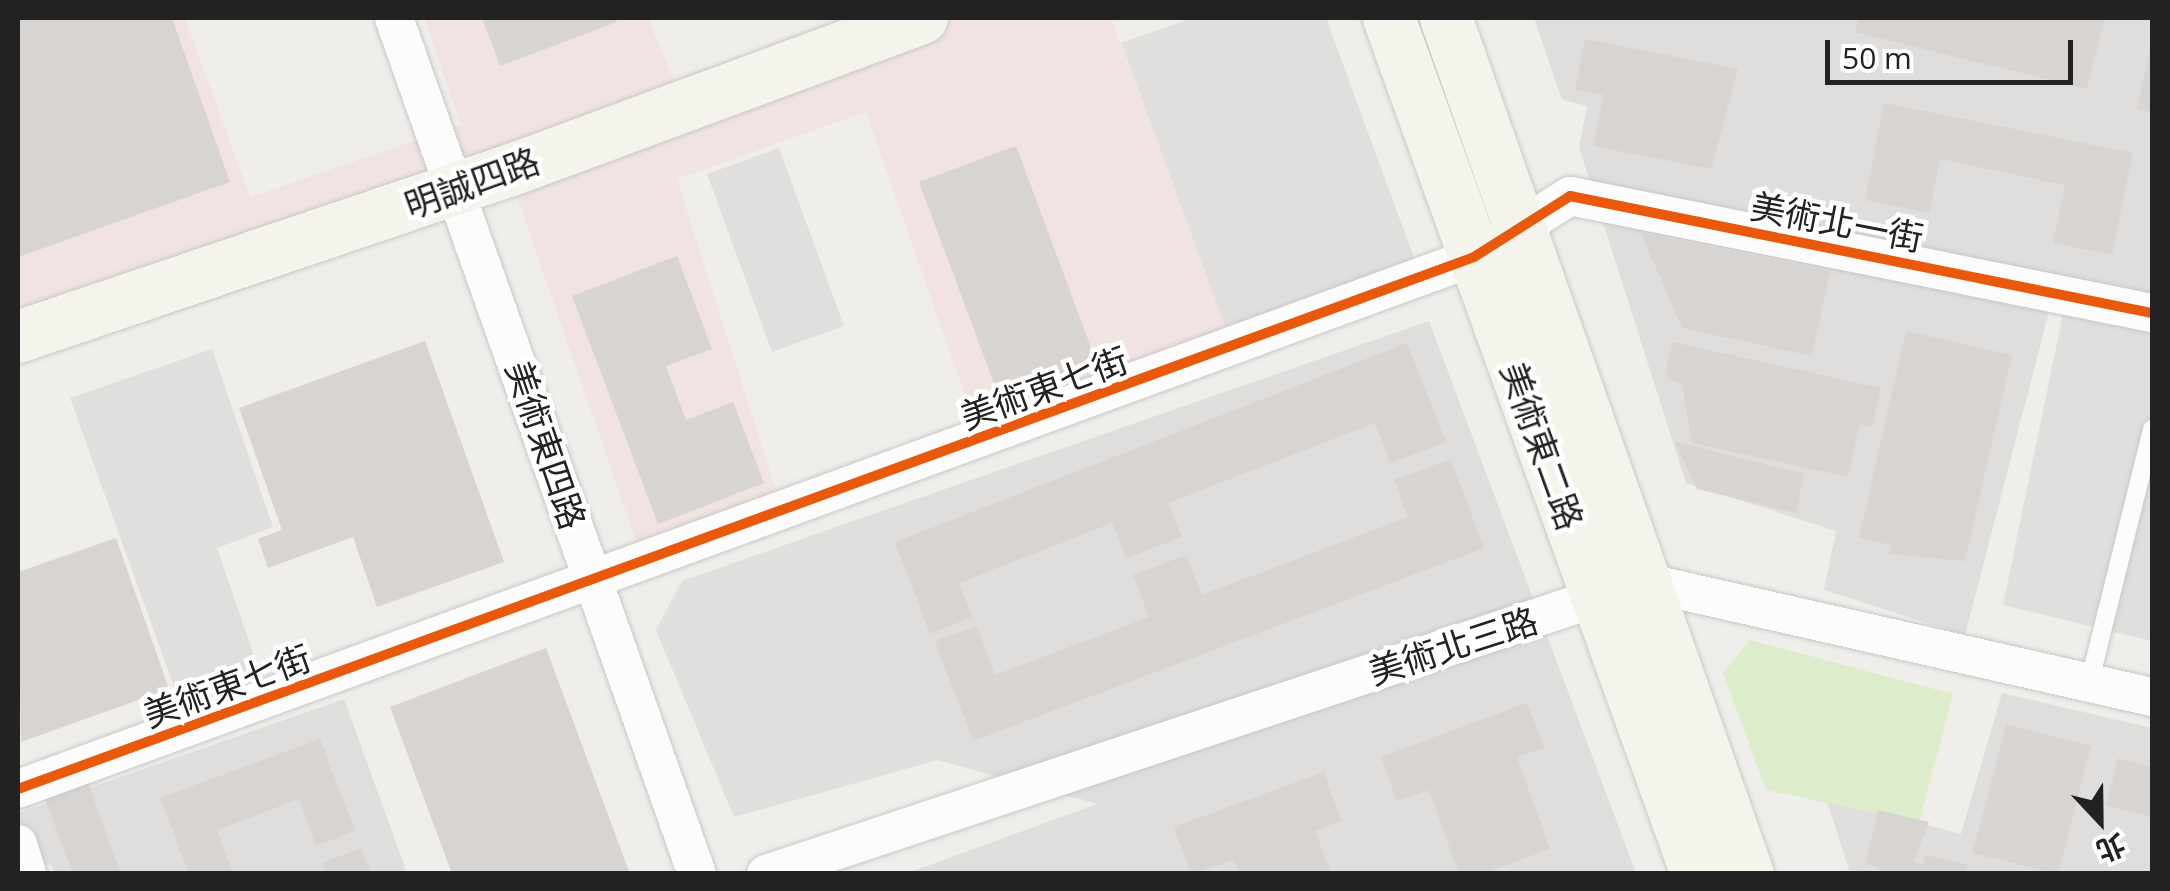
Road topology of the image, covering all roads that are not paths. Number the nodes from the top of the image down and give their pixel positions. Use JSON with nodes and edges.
{"nodes":[{"id":1,"x":394,"y":18,"type":"edge"},
{"id":2,"x":922,"y":18,"type":"edge"},
{"id":3,"x":1389,"y":18,"type":"edge"},
{"id":4,"x":1446,"y":18,"type":"edge"},
{"id":5,"x":456,"y":190,"type":"junction"},
{"id":6,"x":1517,"y":226,"type":"junction"},
{"id":7,"x":1474,"y":257,"type":"junction"},
{"id":8,"x":2152,"y":314,"type":"edge"},
{"id":9,"x":18,"y":337,"type":"edge"},
{"id":10,"x":2152,"y":429,"type":"edge"},
{"id":11,"x":595,"y":584,"type":"junction"},
{"id":12,"x":1620,"y":590,"type":"junction"},
{"id":13,"x":2089,"y":684,"type":"junction"},
{"id":14,"x":2152,"y":698,"type":"edge"},
{"id":15,"x":18,"y":789,"type":"edge"},
{"id":16,"x":18,"y":844,"type":"edge"},
{"id":17,"x":27,"y":874,"type":"edge"},
{"id":18,"x":696,"y":874,"type":"edge"},
{"id":19,"x":766,"y":874,"type":"edge"},
{"id":20,"x":1697,"y":874,"type":"edge"},
{"id":21,"x":1748,"y":874,"type":"edge"}],
"edges":[{"from":1,"to":5,"type":"street","name":"美術東四路"},
{"from":2,"to":5,"type":"street","name":"明誠四路"},
{"from":3,"to":7,"type":"street","name":"美術東二路"},
{"from":4,"to":6,"type":"street","name":"美術東二路"},
{"from":5,"to":9,"type":"street","name":"明誠四路"},
{"from":5,"to":11,"type":"street","name":"美術東四路"},
{"from":6,"to":7,"type":"street","name":"美術東七街"},
{"from":6,"to":8,"type":"street","name":"美術北一街"},
{"from":6,"to":12,"type":"street","name":"美術東二路"},
{"from":7,"to":11,"type":"street","name":"美術東七街"},
{"from":7,"to":12,"type":"street","name":"美術東二路"},
{"from":10,"to":13,"type":"lane"},
{"from":11,"to":15,"type":"street","name":"美術東七街"},
{"from":11,"to":18,"type":"street","name":"美術東四路"},
{"from":12,"to":13,"type":"street"},
{"from":12,"to":19,"type":"street","name":"美術北三路"},
{"from":12,"to":20,"type":"street","name":"美術東二路"},
{"from":12,"to":21,"type":"street","name":"美術東二路"},
{"from":13,"to":14,"type":"street"},
{"from":16,"to":17,"type":"street"}]}
